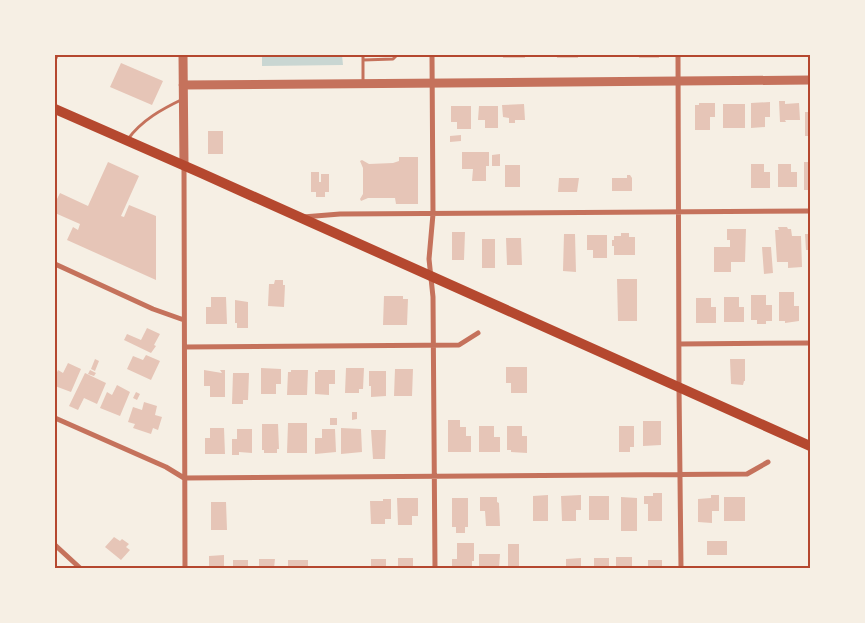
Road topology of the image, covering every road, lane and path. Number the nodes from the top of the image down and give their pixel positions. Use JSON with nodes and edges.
{"nodes":[{"id":1,"x":183,"y":55,"type":"edge"},
{"id":2,"x":363,"y":55,"type":"edge"},
{"id":3,"x":397,"y":55,"type":"edge"},
{"id":4,"x":432,"y":55,"type":"edge"},
{"id":5,"x":678,"y":55,"type":"edge"},
{"id":6,"x":363,"y":60,"type":"junction"},
{"id":7,"x":810,"y":80,"type":"edge"},
{"id":8,"x":678,"y":81,"type":"junction"},
{"id":9,"x":432,"y":82,"type":"junction"},
{"id":10,"x":363,"y":83,"type":"junction"},
{"id":11,"x":183,"y":84,"type":"junction"},
{"id":12,"x":183,"y":99,"type":"junction"},
{"id":13,"x":55,"y":109,"type":"edge"},
{"id":14,"x":127,"y":140,"type":"junction"},
{"id":15,"x":184,"y":165,"type":"junction"},
{"id":16,"x":810,"y":211,"type":"edge"},
{"id":17,"x":679,"y":212,"type":"junction"},
{"id":18,"x":433,"y":214,"type":"junction"},
{"id":19,"x":300,"y":217,"type":"junction"},
{"id":20,"x":55,"y":264,"type":"edge"},
{"id":21,"x":431,"y":276,"type":"junction"},
{"id":22,"x":184,"y":320,"type":"junction"},
{"id":23,"x":478,"y":333,"type":"dead end"},
{"id":24,"x":810,"y":343,"type":"edge"},
{"id":25,"x":679,"y":344,"type":"junction"},
{"id":26,"x":433,"y":346,"type":"junction"},
{"id":27,"x":185,"y":347,"type":"junction"},
{"id":28,"x":679,"y":387,"type":"junction"},
{"id":29,"x":55,"y":418,"type":"edge"},
{"id":30,"x":810,"y":446,"type":"edge"},
{"id":31,"x":768,"y":462,"type":"dead end"},
{"id":32,"x":680,"y":474,"type":"junction"},
{"id":33,"x":434,"y":476,"type":"junction"},
{"id":34,"x":184,"y":478,"type":"junction"},
{"id":35,"x":55,"y":545,"type":"edge"},
{"id":36,"x":80,"y":568,"type":"edge"},
{"id":37,"x":185,"y":568,"type":"edge"},
{"id":38,"x":435,"y":568,"type":"edge"},
{"id":39,"x":681,"y":568,"type":"edge"}],
"edges":[{"from":1,"to":11,"type":"street"},
{"from":2,"to":6,"type":"lane"},
{"from":3,"to":6,"type":"lane"},
{"from":4,"to":9,"type":"street"},
{"from":5,"to":8,"type":"street"},
{"from":6,"to":10,"type":"lane"},
{"from":7,"to":8,"type":"street"},
{"from":8,"to":9,"type":"street"},
{"from":8,"to":17,"type":"street"},
{"from":9,"to":10,"type":"street"},
{"from":9,"to":18,"type":"street"},
{"from":10,"to":11,"type":"street"},
{"from":11,"to":12,"type":"street"},
{"from":12,"to":14,"type":"lane"},
{"from":12,"to":15,"type":"street"},
{"from":13,"to":14,"type":"main road"},
{"from":14,"to":15,"type":"main road"},
{"from":15,"to":19,"type":"main road"},
{"from":15,"to":22,"type":"street"},
{"from":16,"to":17,"type":"street"},
{"from":17,"to":18,"type":"street"},
{"from":17,"to":25,"type":"street"},
{"from":18,"to":19,"type":"street"},
{"from":18,"to":21,"type":"street"},
{"from":19,"to":21,"type":"main road"},
{"from":20,"to":22,"type":"street"},
{"from":21,"to":26,"type":"street"},
{"from":21,"to":28,"type":"main road"},
{"from":22,"to":27,"type":"street"},
{"from":23,"to":26,"type":"street"},
{"from":24,"to":25,"type":"street"},
{"from":25,"to":28,"type":"street"},
{"from":26,"to":27,"type":"street"},
{"from":26,"to":33,"type":"street"},
{"from":27,"to":34,"type":"street"},
{"from":28,"to":30,"type":"main road"},
{"from":28,"to":32,"type":"street"},
{"from":29,"to":34,"type":"street"},
{"from":31,"to":32,"type":"street"},
{"from":32,"to":33,"type":"street"},
{"from":32,"to":39,"type":"street"},
{"from":33,"to":34,"type":"street"},
{"from":33,"to":38,"type":"street"},
{"from":34,"to":37,"type":"street"},
{"from":35,"to":36,"type":"street"}]}
